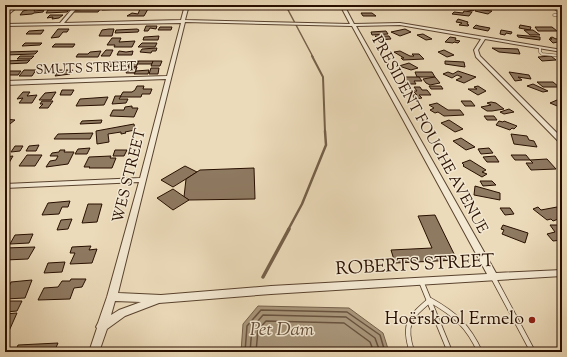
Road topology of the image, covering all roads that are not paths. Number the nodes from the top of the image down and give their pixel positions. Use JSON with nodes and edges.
{"nodes":[{"id":1,"x":18,"y":5,"type":"edge"},
{"id":2,"x":187,"y":5,"type":"edge"},
{"id":3,"x":342,"y":5,"type":"edge"},
{"id":4,"x":498,"y":5,"type":"edge"},
{"id":5,"x":550,"y":5,"type":"edge"},
{"id":6,"x":64,"y":9,"type":"dead end"},
{"id":7,"x":562,"y":14,"type":"edge"},
{"id":8,"x":554,"y":15,"type":"dead end"},
{"id":9,"x":5,"y":16,"type":"edge"},
{"id":10,"x":183,"y":22,"type":"junction"},
{"id":11,"x":61,"y":24,"type":"junction"},
{"id":12,"x":352,"y":25,"type":"junction"},
{"id":13,"x":5,"y":26,"type":"edge"},
{"id":14,"x":484,"y":38,"type":"junction"},
{"id":15,"x":540,"y":48,"type":"junction"},
{"id":16,"x":562,"y":51,"type":"edge"},
{"id":17,"x":562,"y":56,"type":"edge"},
{"id":18,"x":168,"y":77,"type":"junction"},
{"id":19,"x":5,"y":83,"type":"edge"},
{"id":20,"x":562,"y":142,"type":"edge"},
{"id":21,"x":143,"y":180,"type":"junction"},
{"id":22,"x":5,"y":186,"type":"edge"},
{"id":23,"x":562,"y":273,"type":"edge"},
{"id":24,"x":494,"y":277,"type":"junction"},
{"id":25,"x":421,"y":282,"type":"junction"},
{"id":26,"x":112,"y":297,"type":"junction"},
{"id":27,"x":161,"y":299,"type":"junction"},
{"id":28,"x":430,"y":300,"type":"junction"},
{"id":29,"x":101,"y":327,"type":"junction"},
{"id":30,"x":94,"y":352,"type":"edge"},
{"id":31,"x":412,"y":352,"type":"edge"},
{"id":32,"x":450,"y":352,"type":"edge"},
{"id":33,"x":480,"y":352,"type":"edge"},
{"id":34,"x":533,"y":352,"type":"edge"}],
"edges":[{"from":1,"to":9,"type":"street"},
{"from":2,"to":10,"type":"street","name":"WES STREET"},
{"from":3,"to":12,"type":"street","name":"PRESIDENT FOUCHE AVENUE"},
{"from":4,"to":5,"type":"street"},
{"from":5,"to":7,"type":"lane"},
{"from":6,"to":11,"type":"street"},
{"from":7,"to":8,"type":"lane"},
{"from":10,"to":11,"type":"street"},
{"from":10,"to":12,"type":"street"},
{"from":10,"to":18,"type":"street","name":"WES STREET"},
{"from":11,"to":13,"type":"street"},
{"from":12,"to":14,"type":"street"},
{"from":12,"to":24,"type":"street","name":"PRESIDENT FOUCHE AVENUE"},
{"from":14,"to":15,"type":"street"},
{"from":14,"to":20,"type":"street"},
{"from":15,"to":16,"type":"street"},
{"from":15,"to":17,"type":"lane"},
{"from":18,"to":19,"type":"street","name":"SMUTS STREET"},
{"from":18,"to":21,"type":"street","name":"WES STREET"},
{"from":21,"to":22,"type":"street"},
{"from":21,"to":26,"type":"street","name":"WES STREET"},
{"from":23,"to":24,"type":"street","name":"ROBERTS STREET"},
{"from":24,"to":25,"type":"street","name":"ROBERTS STREET"},
{"from":24,"to":34,"type":"lane"},
{"from":25,"to":27,"type":"street","name":"ROBERTS STREET"},
{"from":25,"to":28,"type":"lane"},
{"from":26,"to":27,"type":"street"},
{"from":26,"to":29,"type":"street","name":"WES STREET"},
{"from":27,"to":29,"type":"street"},
{"from":28,"to":31,"type":"lane"},
{"from":28,"to":32,"type":"lane"},
{"from":28,"to":33,"type":"lane"},
{"from":29,"to":30,"type":"street","name":"WES STREET"}]}
